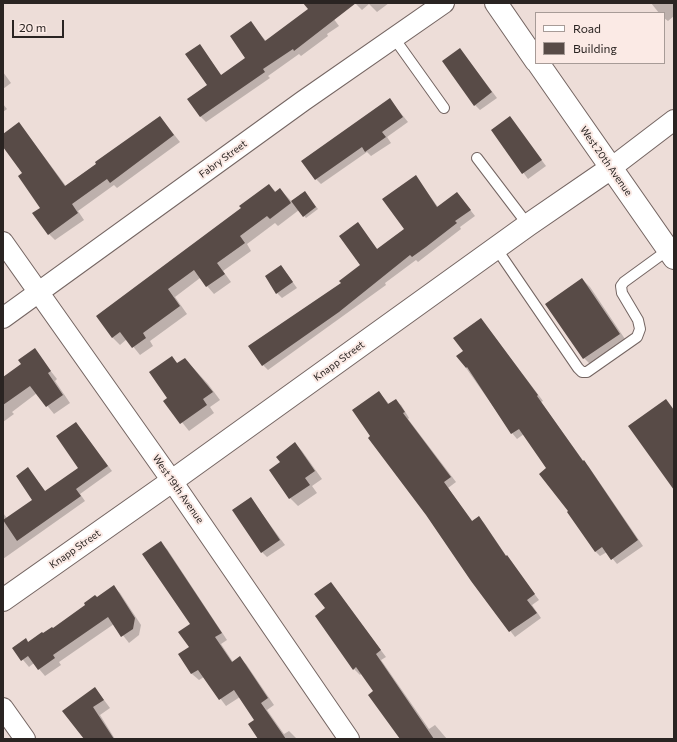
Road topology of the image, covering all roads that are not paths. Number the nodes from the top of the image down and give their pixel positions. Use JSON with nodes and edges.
{"nodes":[{"id":1,"x":444,"y":3,"type":"edge"},
{"id":2,"x":496,"y":3,"type":"edge"},
{"id":3,"x":394,"y":38,"type":"junction"},
{"id":4,"x":535,"y":59,"type":"edge"},
{"id":5,"x":538,"y":64,"type":"edge"},
{"id":6,"x":444,"y":108,"type":"dead end"},
{"id":7,"x":674,"y":120,"type":"edge"},
{"id":8,"x":478,"y":158,"type":"dead end"},
{"id":9,"x":611,"y":168,"type":"junction"},
{"id":10,"x":528,"y":225,"type":"junction"},
{"id":11,"x":3,"y":242,"type":"edge"},
{"id":12,"x":496,"y":248,"type":"junction"},
{"id":13,"x":671,"y":254,"type":"edge"},
{"id":14,"x":39,"y":293,"type":"junction"},
{"id":15,"x":3,"y":318,"type":"edge"},
{"id":16,"x":172,"y":481,"type":"junction"},
{"id":17,"x":3,"y":600,"type":"edge"},
{"id":18,"x":3,"y":708,"type":"edge"},
{"id":19,"x":25,"y":739,"type":"edge"},
{"id":20,"x":349,"y":739,"type":"edge"}],
"edges":[{"from":1,"to":3,"type":"street","name":"Fabry Street"},
{"from":2,"to":4,"type":"street","name":"West 20th Avenue"},
{"from":3,"to":6,"type":"lane"},
{"from":3,"to":14,"type":"street","name":"Fabry Street"},
{"from":5,"to":9,"type":"street","name":"West 20th Avenue"},
{"from":7,"to":9,"type":"street","name":"Knapp Street"},
{"from":8,"to":10,"type":"lane"},
{"from":9,"to":10,"type":"street","name":"Knapp Street"},
{"from":9,"to":13,"type":"street","name":"West 20th Avenue"},
{"from":10,"to":12,"type":"street","name":"Knapp Street"},
{"from":11,"to":14,"type":"street","name":"West 19th Avenue"},
{"from":12,"to":13,"type":"lane"},
{"from":12,"to":16,"type":"street","name":"Knapp Street"},
{"from":14,"to":15,"type":"street","name":"Fabry Street"},
{"from":14,"to":16,"type":"street","name":"West 19th Avenue"},
{"from":16,"to":17,"type":"street","name":"Knapp Street"},
{"from":16,"to":20,"type":"street","name":"West 19th Avenue"},
{"from":18,"to":19,"type":"street"}]}
